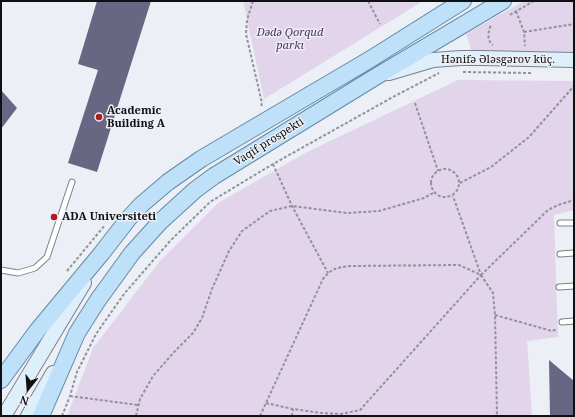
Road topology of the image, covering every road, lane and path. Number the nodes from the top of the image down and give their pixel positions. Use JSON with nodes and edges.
{"nodes":[{"id":1,"x":253,"y":1,"type":"edge"},
{"id":2,"x":368,"y":1,"type":"edge"},
{"id":3,"x":462,"y":1,"type":"edge"},
{"id":4,"x":534,"y":1,"type":"edge"},
{"id":5,"x":506,"y":8,"type":"edge"},
{"id":6,"x":516,"y":11,"type":"junction"},
{"id":7,"x":496,"y":23,"type":"dead end"},
{"id":8,"x":380,"y":24,"type":"dead end"},
{"id":9,"x":574,"y":24,"type":"edge"},
{"id":10,"x":524,"y":32,"type":"junction"},
{"id":11,"x":496,"y":46,"type":"dead end"},
{"id":12,"x":526,"y":47,"type":"dead end"},
{"id":13,"x":574,"y":60,"type":"edge"},
{"id":14,"x":442,"y":72,"type":"dead end"},
{"id":15,"x":458,"y":72,"type":"dead end"},
{"id":16,"x":535,"y":74,"type":"dead end"},
{"id":17,"x":377,"y":76,"type":"junction"},
{"id":18,"x":574,"y":86,"type":"edge"},
{"id":19,"x":415,"y":103,"type":"dead end"},
{"id":20,"x":258,"y":111,"type":"dead end"},
{"id":21,"x":273,"y":164,"type":"junction"},
{"id":22,"x":438,"y":171,"type":"junction"},
{"id":23,"x":72,"y":182,"type":"dead end"},
{"id":24,"x":460,"y":183,"type":"junction"},
{"id":25,"x":435,"y":192,"type":"junction"},
{"id":26,"x":453,"y":196,"type":"junction"},
{"id":27,"x":574,"y":200,"type":"edge"},
{"id":28,"x":292,"y":206,"type":"junction"},
{"id":29,"x":560,"y":223,"type":"dead end"},
{"id":30,"x":574,"y":223,"type":"edge"},
{"id":31,"x":574,"y":253,"type":"edge"},
{"id":32,"x":101,"y":254,"type":"junction"},
{"id":33,"x":560,"y":254,"type":"dead end"},
{"id":34,"x":1,"y":270,"type":"edge"},
{"id":35,"x":328,"y":273,"type":"junction"},
{"id":36,"x":481,"y":275,"type":"junction"},
{"id":37,"x":574,"y":286,"type":"edge"},
{"id":38,"x":559,"y":287,"type":"dead end"},
{"id":39,"x":495,"y":315,"type":"junction"},
{"id":40,"x":574,"y":321,"type":"edge"},
{"id":41,"x":562,"y":322,"type":"joint"},
{"id":42,"x":77,"y":333,"type":"junction"},
{"id":43,"x":1,"y":380,"type":"edge"},
{"id":44,"x":70,"y":396,"type":"junction"},
{"id":45,"x":266,"y":403,"type":"junction"},
{"id":46,"x":138,"y":405,"type":"junction"},
{"id":47,"x":293,"y":409,"type":"junction"},
{"id":48,"x":4,"y":416,"type":"edge"},
{"id":49,"x":28,"y":416,"type":"edge"},
{"id":50,"x":41,"y":416,"type":"edge"},
{"id":51,"x":62,"y":416,"type":"edge"},
{"id":52,"x":136,"y":416,"type":"edge"},
{"id":53,"x":260,"y":416,"type":"edge"},
{"id":54,"x":292,"y":416,"type":"edge"},
{"id":55,"x":497,"y":416,"type":"edge"}],
"edges":[{"from":1,"to":20,"type":"path"},
{"from":2,"to":8,"type":"path"},
{"from":3,"to":32,"type":"main road","name":"Vaqif prospekti"},
{"from":4,"to":6,"type":"path"},
{"from":5,"to":6,"type":"path"},
{"from":5,"to":17,"type":"main road","name":"Vaqif prospekti"},
{"from":6,"to":10,"type":"path"},
{"from":7,"to":11,"type":"path"},
{"from":9,"to":10,"type":"path"},
{"from":10,"to":12,"type":"path"},
{"from":13,"to":17,"type":"main road","name":"Hənifə Ələsgərov küç."},
{"from":14,"to":21,"type":"path"},
{"from":15,"to":16,"type":"path"},
{"from":17,"to":42,"type":"main road","name":"Vaqif prospekti"},
{"from":18,"to":24,"type":"path"},
{"from":19,"to":22,"type":"path"},
{"from":21,"to":28,"type":"path"},
{"from":21,"to":44,"type":"path"},
{"from":22,"to":24,"type":"path"},
{"from":22,"to":25,"type":"path"},
{"from":23,"to":34,"type":"lane"},
{"from":24,"to":26,"type":"path"},
{"from":25,"to":26,"type":"path"},
{"from":25,"to":28,"type":"path"},
{"from":26,"to":36,"type":"path"},
{"from":27,"to":36,"type":"path"},
{"from":28,"to":35,"type":"path"},
{"from":28,"to":46,"type":"path"},
{"from":29,"to":30,"type":"lane"},
{"from":31,"to":33,"type":"lane"},
{"from":32,"to":43,"type":"main road","name":"Vaqif prospekti"},
{"from":32,"to":48,"type":"main road","name":"Vaqif prospekti"},
{"from":35,"to":36,"type":"path"},
{"from":35,"to":45,"type":"path"},
{"from":36,"to":39,"type":"path"},
{"from":36,"to":47,"type":"path"},
{"from":37,"to":38,"type":"lane"},
{"from":39,"to":41,"type":"path"},
{"from":39,"to":55,"type":"path"},
{"from":40,"to":41,"type":"lane"},
{"from":42,"to":49,"type":"main road","name":"Vaqif prospekti"},
{"from":42,"to":50,"type":"main road","name":"Vaqif prospekti"},
{"from":44,"to":46,"type":"path"},
{"from":44,"to":51,"type":"path"},
{"from":45,"to":47,"type":"path"},
{"from":45,"to":53,"type":"path"},
{"from":46,"to":52,"type":"path"},
{"from":47,"to":54,"type":"path"}]}
